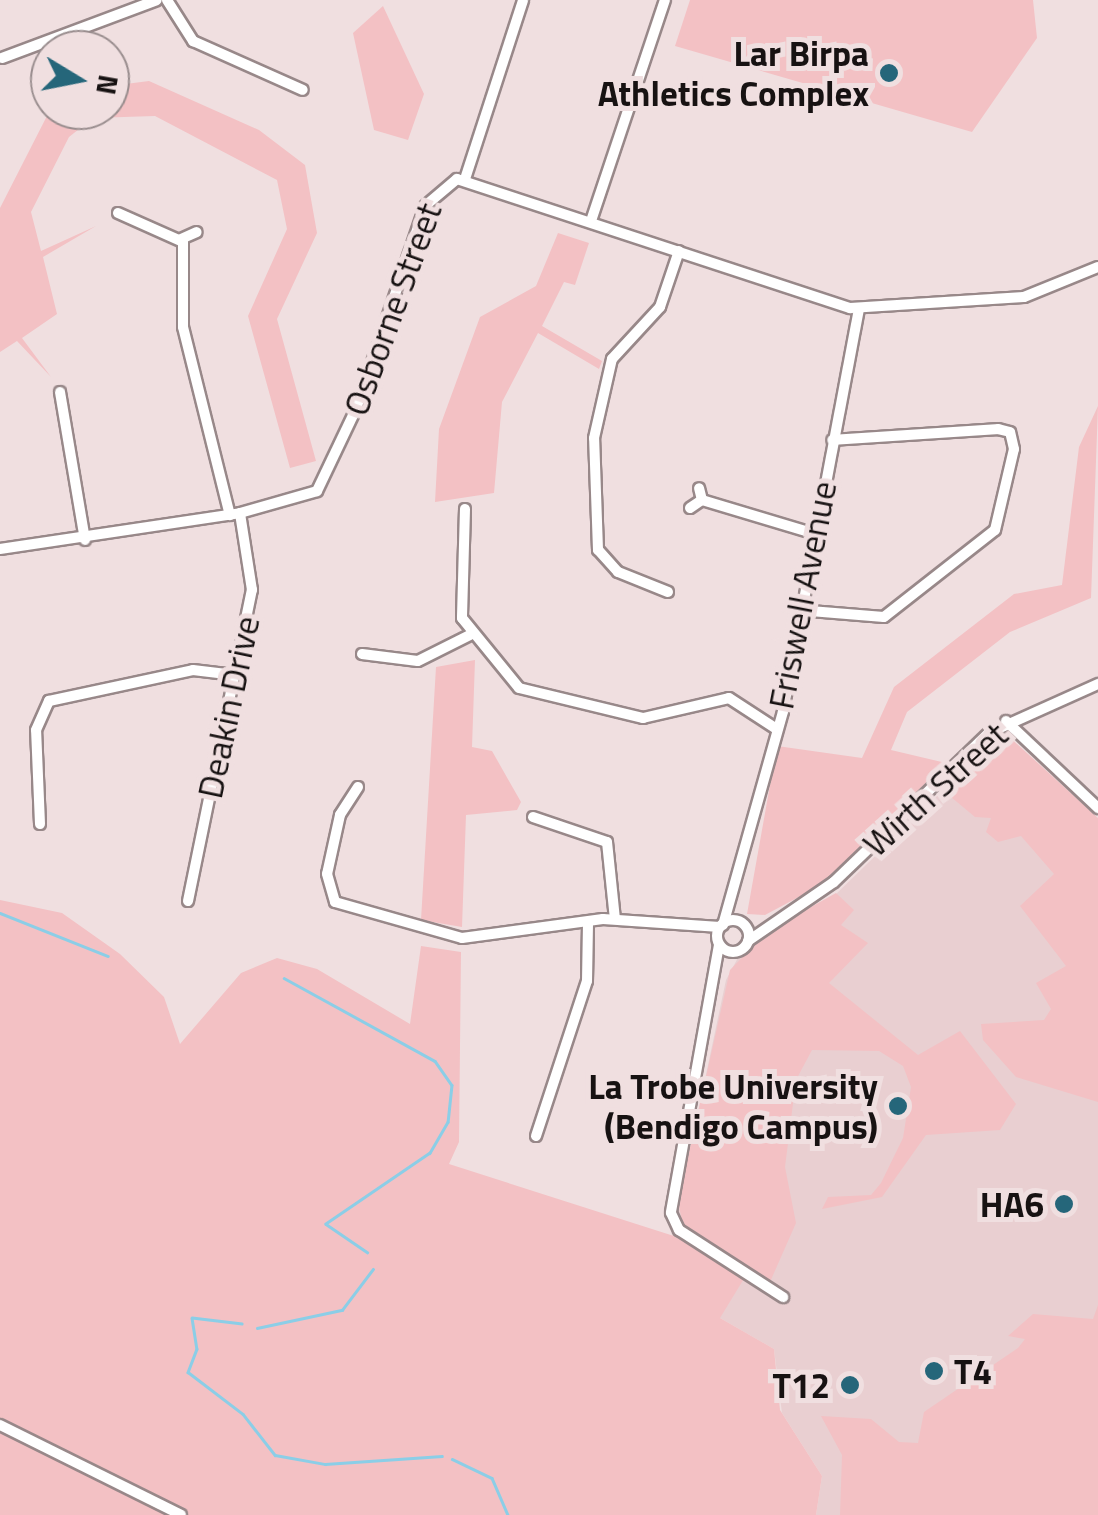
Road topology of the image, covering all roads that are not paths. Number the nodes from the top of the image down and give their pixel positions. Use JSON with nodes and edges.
{"nodes":[{"id":1,"x":157,"y":0,"type":"edge"},
{"id":2,"x":167,"y":0,"type":"edge"},
{"id":3,"x":523,"y":0,"type":"edge"},
{"id":4,"x":665,"y":0,"type":"edge"},
{"id":5,"x":2,"y":58,"type":"edge"},
{"id":6,"x":303,"y":90,"type":"dead end"},
{"id":7,"x":465,"y":179,"type":"junction"},
{"id":8,"x":118,"y":213,"type":"dead end"},
{"id":9,"x":592,"y":218,"type":"junction"},
{"id":10,"x":197,"y":232,"type":"dead end"},
{"id":11,"x":181,"y":239,"type":"junction"},
{"id":12,"x":679,"y":251,"type":"junction"},
{"id":13,"x":1098,"y":267,"type":"edge"},
{"id":14,"x":859,"y":309,"type":"junction"},
{"id":15,"x":60,"y":392,"type":"dead end"},
{"id":16,"x":832,"y":440,"type":"junction"},
{"id":17,"x":690,"y":508,"type":"dead end"},
{"id":18,"x":466,"y":510,"type":"dead end"},
{"id":19,"x":235,"y":514,"type":"junction"},
{"id":20,"x":812,"y":533,"type":"junction"},
{"id":21,"x":85,"y":540,"type":"junction"},
{"id":22,"x":0,"y":549,"type":"edge"},
{"id":23,"x":668,"y":592,"type":"dead end"},
{"id":24,"x":798,"y":610,"type":"junction"},
{"id":25,"x":470,"y":635,"type":"junction"},
{"id":26,"x":362,"y":654,"type":"dead end"},
{"id":27,"x":235,"y":675,"type":"junction"},
{"id":28,"x":1098,"y":684,"type":"edge"},
{"id":29,"x":1006,"y":721,"type":"junction"},
{"id":30,"x":775,"y":728,"type":"junction"},
{"id":31,"x":358,"y":786,"type":"dead end"},
{"id":32,"x":1098,"y":808,"type":"edge"},
{"id":33,"x":534,"y":817,"type":"dead end"},
{"id":34,"x":40,"y":824,"type":"dead end"},
{"id":35,"x":739,"y":879,"type":"junction"},
{"id":36,"x":188,"y":901,"type":"dead end"},
{"id":37,"x":784,"y":914,"type":"junction"},
{"id":38,"x":614,"y":919,"type":"junction"},
{"id":39,"x":743,"y":921,"type":"junction"},
{"id":40,"x":588,"y":922,"type":"junction"},
{"id":41,"x":721,"y":926,"type":"junction"},
{"id":42,"x":694,"y":930,"type":"junction"},
{"id":43,"x":748,"y":941,"type":"junction"},
{"id":44,"x":718,"y":944,"type":"junction"},
{"id":45,"x":738,"y":950,"type":"junction"},
{"id":46,"x":718,"y":983,"type":"junction"},
{"id":47,"x":536,"y":1136,"type":"dead end"},
{"id":48,"x":783,"y":1297,"type":"dead end"},
{"id":49,"x":0,"y":1425,"type":"edge"},
{"id":50,"x":181,"y":1515,"type":"edge"}],
"edges":[{"from":1,"to":5,"type":"street"},
{"from":2,"to":6,"type":"street"},
{"from":3,"to":7,"type":"street"},
{"from":4,"to":9,"type":"street"},
{"from":7,"to":9,"type":"street","name":"Osborne Street"},
{"from":7,"to":19,"type":"street","name":"Osborne Street"},
{"from":8,"to":11,"type":"street"},
{"from":9,"to":12,"type":"street","name":"Osborne Street"},
{"from":10,"to":11,"type":"street"},
{"from":11,"to":19,"type":"street","name":"Deakin Drive"},
{"from":12,"to":14,"type":"street","name":"Osborne Street"},
{"from":12,"to":23,"type":"street"},
{"from":13,"to":14,"type":"street","name":"Osborne Street"},
{"from":14,"to":16,"type":"street","name":"Friswell Avenue"},
{"from":15,"to":21,"type":"street"},
{"from":16,"to":20,"type":"street","name":"Friswell Avenue"},
{"from":16,"to":24,"type":"street"},
{"from":17,"to":20,"type":"street"},
{"from":18,"to":25,"type":"street"},
{"from":19,"to":21,"type":"street","name":"Osborne Street"},
{"from":19,"to":27,"type":"street","name":"Deakin Drive"},
{"from":20,"to":24,"type":"street","name":"Friswell Avenue"},
{"from":21,"to":22,"type":"street","name":"Osborne Street"},
{"from":24,"to":30,"type":"street","name":"Friswell Avenue"},
{"from":25,"to":26,"type":"street"},
{"from":25,"to":30,"type":"street"},
{"from":27,"to":34,"type":"street"},
{"from":27,"to":36,"type":"street","name":"Deakin Drive"},
{"from":28,"to":29,"type":"street","name":"Wirth Street"},
{"from":29,"to":32,"type":"street"},
{"from":29,"to":37,"type":"street","name":"Wirth Street"},
{"from":30,"to":35,"type":"street","name":"Friswell Avenue"},
{"from":31,"to":40,"type":"street"},
{"from":33,"to":38,"type":"street"},
{"from":35,"to":39,"type":"street","name":"Friswell Avenue"},
{"from":35,"to":41,"type":"street","name":"Friswell Avenue"},
{"from":37,"to":39,"type":"street","name":"Wirth Street"},
{"from":37,"to":43,"type":"street","name":"Wirth Street"},
{"from":38,"to":40,"type":"street"},
{"from":38,"to":42,"type":"street"},
{"from":39,"to":41,"type":"street","name":"Wirth Street"},
{"from":39,"to":43,"type":"street","name":"Friswell Avenue"},
{"from":40,"to":47,"type":"street"},
{"from":41,"to":42,"type":"street","name":"Wirth Street"},
{"from":41,"to":44,"type":"street","name":"Friswell Avenue"},
{"from":42,"to":44,"type":"street"},
{"from":43,"to":45,"type":"street","name":"Wirth Street"},
{"from":44,"to":45,"type":"street"},
{"from":44,"to":46,"type":"street"},
{"from":45,"to":46,"type":"street"},
{"from":46,"to":48,"type":"street"},
{"from":49,"to":50,"type":"street"}]}
